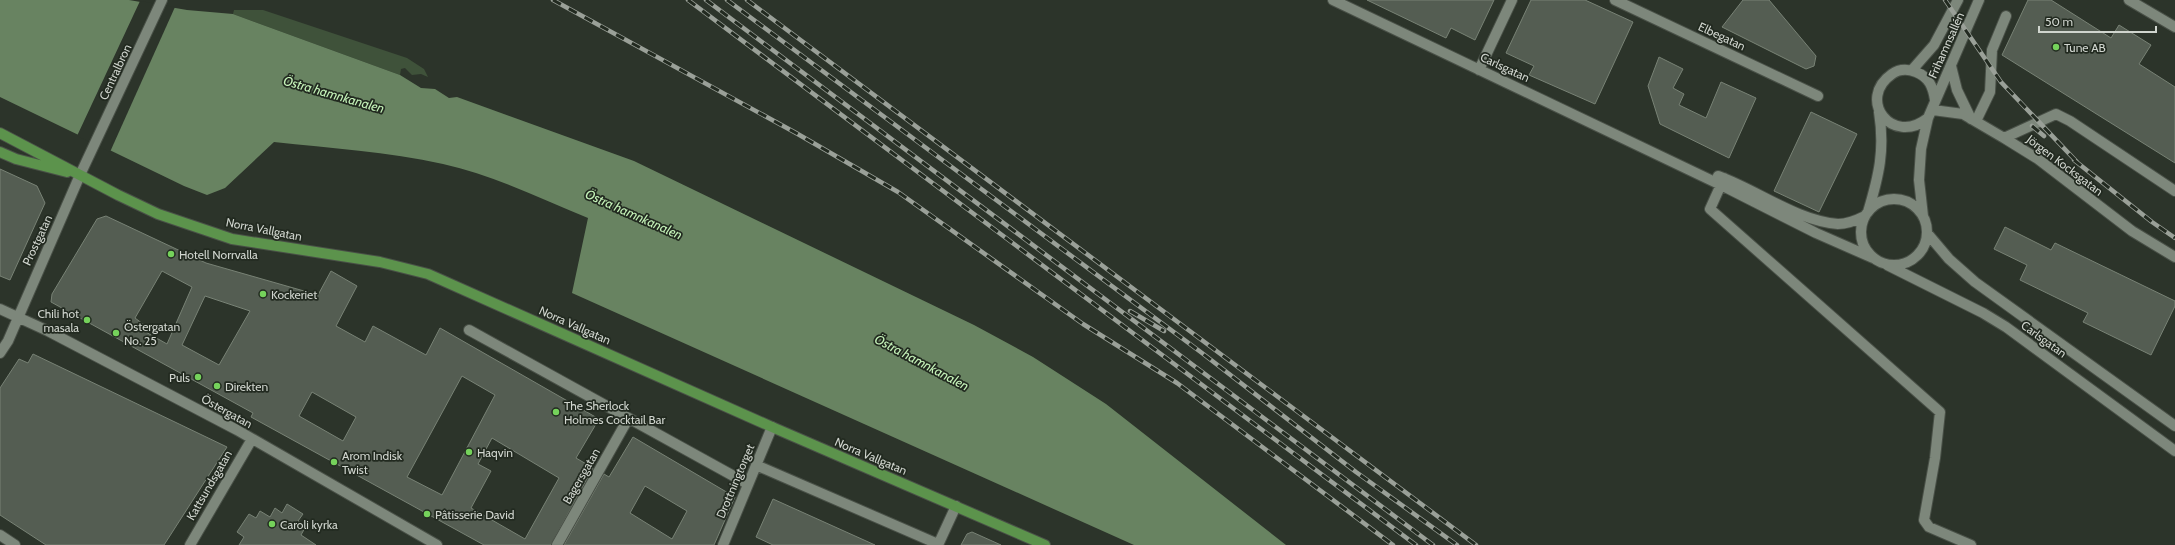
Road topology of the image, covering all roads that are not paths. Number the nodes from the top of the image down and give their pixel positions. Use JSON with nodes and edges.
{"nodes":[{"id":1,"x":1333,"y":0,"type":"edge"},
{"id":2,"x":1512,"y":0,"type":"edge"},
{"id":3,"x":1615,"y":0,"type":"edge"},
{"id":4,"x":1958,"y":0,"type":"edge"},
{"id":5,"x":1979,"y":0,"type":"edge"},
{"id":6,"x":2129,"y":0,"type":"edge"},
{"id":7,"x":162,"y":1,"type":"edge"},
{"id":8,"x":2006,"y":16,"type":"dead end"},
{"id":9,"x":2175,"y":27,"type":"edge"},
{"id":10,"x":1951,"y":66,"type":"junction"},
{"id":11,"x":1479,"y":70,"type":"junction"},
{"id":12,"x":1912,"y":70,"type":"junction"},
{"id":13,"x":1818,"y":96,"type":"dead end"},
{"id":14,"x":1878,"y":108,"type":"junction"},
{"id":15,"x":1932,"y":109,"type":"junction"},
{"id":16,"x":1974,"y":120,"type":"junction"},
{"id":17,"x":0,"y":133,"type":"edge"},
{"id":18,"x":2004,"y":138,"type":"junction"},
{"id":19,"x":0,"y":152,"type":"edge"},
{"id":20,"x":80,"y":175,"type":"junction"},
{"id":21,"x":1723,"y":181,"type":"junction"},
{"id":22,"x":2175,"y":192,"type":"edge"},
{"id":23,"x":1866,"y":214,"type":"junction"},
{"id":24,"x":1924,"y":218,"type":"junction"},
{"id":25,"x":1927,"y":233,"type":"junction"},
{"id":26,"x":2175,"y":257,"type":"edge"},
{"id":27,"x":1873,"y":258,"type":"junction"},
{"id":28,"x":1887,"y":265,"type":"junction"},
{"id":29,"x":0,"y":309,"type":"edge"},
{"id":30,"x":18,"y":316,"type":"junction"},
{"id":31,"x":469,"y":330,"type":"dead end"},
{"id":32,"x":0,"y":353,"type":"edge"},
{"id":33,"x":628,"y":419,"type":"junction"},
{"id":34,"x":2175,"y":426,"type":"edge"},
{"id":35,"x":772,"y":427,"type":"junction"},
{"id":36,"x":252,"y":439,"type":"junction"},
{"id":37,"x":2175,"y":451,"type":"edge"},
{"id":38,"x":756,"y":465,"type":"junction"},
{"id":39,"x":748,"y":484,"type":"junction"},
{"id":40,"x":956,"y":506,"type":"junction"},
{"id":41,"x":0,"y":535,"type":"edge"},
{"id":42,"x":15,"y":545,"type":"edge"},
{"id":43,"x":190,"y":545,"type":"edge"},
{"id":44,"x":436,"y":545,"type":"edge"},
{"id":45,"x":557,"y":545,"type":"edge"},
{"id":46,"x":723,"y":545,"type":"edge"},
{"id":47,"x":938,"y":545,"type":"edge"},
{"id":48,"x":1045,"y":545,"type":"edge"},
{"id":49,"x":1971,"y":545,"type":"edge"}],
"edges":[{"from":1,"to":11,"type":"street","name":"Carlsgatan"},
{"from":2,"to":11,"type":"street"},
{"from":3,"to":13,"type":"street","name":"Elbegatan"},
{"from":4,"to":12,"type":"street","name":"Frihamnsallén"},
{"from":5,"to":10,"type":"street","name":"Frihamnsallén"},
{"from":6,"to":9,"type":"street"},
{"from":7,"to":20,"type":"street","name":"Centralbron"},
{"from":8,"to":16,"type":"street"},
{"from":10,"to":15,"type":"street","name":"Frihamnsallén"},
{"from":10,"to":16,"type":"street"},
{"from":11,"to":21,"type":"street","name":"Carlsgatan"},
{"from":12,"to":14,"type":"street"},
{"from":12,"to":15,"type":"street"},
{"from":14,"to":15,"type":"street"},
{"from":14,"to":23,"type":"street"},
{"from":15,"to":16,"type":"street","name":"Jörgen Kocksgatan"},
{"from":15,"to":24,"type":"street","name":"Frihamnsallén"},
{"from":16,"to":18,"type":"street","name":"Jörgen Kocksgatan"},
{"from":17,"to":20,"type":"main road","name":"Norra Vallgatan"},
{"from":18,"to":22,"type":"street"},
{"from":18,"to":26,"type":"street","name":"Jörgen Kocksgatan"},
{"from":19,"to":20,"type":"main road","name":"Norra Vallgatan"},
{"from":20,"to":30,"type":"street","name":"Prostgatan"},
{"from":20,"to":35,"type":"main road","name":"Norra Vallgatan"},
{"from":21,"to":23,"type":"street","name":"Carlsgatan"},
{"from":21,"to":27,"type":"street","name":"Carlsgatan"},
{"from":21,"to":49,"type":"street"},
{"from":23,"to":24,"type":"street"},
{"from":23,"to":27,"type":"street"},
{"from":24,"to":25,"type":"street"},
{"from":25,"to":28,"type":"street"},
{"from":25,"to":34,"type":"street","name":"Carlsgatan"},
{"from":27,"to":28,"type":"street"},
{"from":28,"to":37,"type":"street","name":"Carlsgatan"},
{"from":29,"to":30,"type":"street","name":"Östergatan"},
{"from":30,"to":32,"type":"street","name":"Prostgatan"},
{"from":30,"to":36,"type":"street","name":"Östergatan"},
{"from":31,"to":33,"type":"street"},
{"from":33,"to":39,"type":"street"},
{"from":33,"to":45,"type":"street","name":"Bagersgatan"},
{"from":35,"to":38,"type":"street","name":"Drottningtorget"},
{"from":35,"to":40,"type":"main road","name":"Norra Vallgatan"},
{"from":36,"to":43,"type":"street","name":"Kattsundsgatan"},
{"from":36,"to":44,"type":"street","name":"Östergatan"},
{"from":38,"to":39,"type":"street","name":"Drottningtorget"},
{"from":38,"to":47,"type":"street"},
{"from":39,"to":46,"type":"street","name":"Drottningtorget"},
{"from":40,"to":47,"type":"street"},
{"from":40,"to":48,"type":"main road","name":"Norra Vallgatan"},
{"from":41,"to":42,"type":"street"}]}
